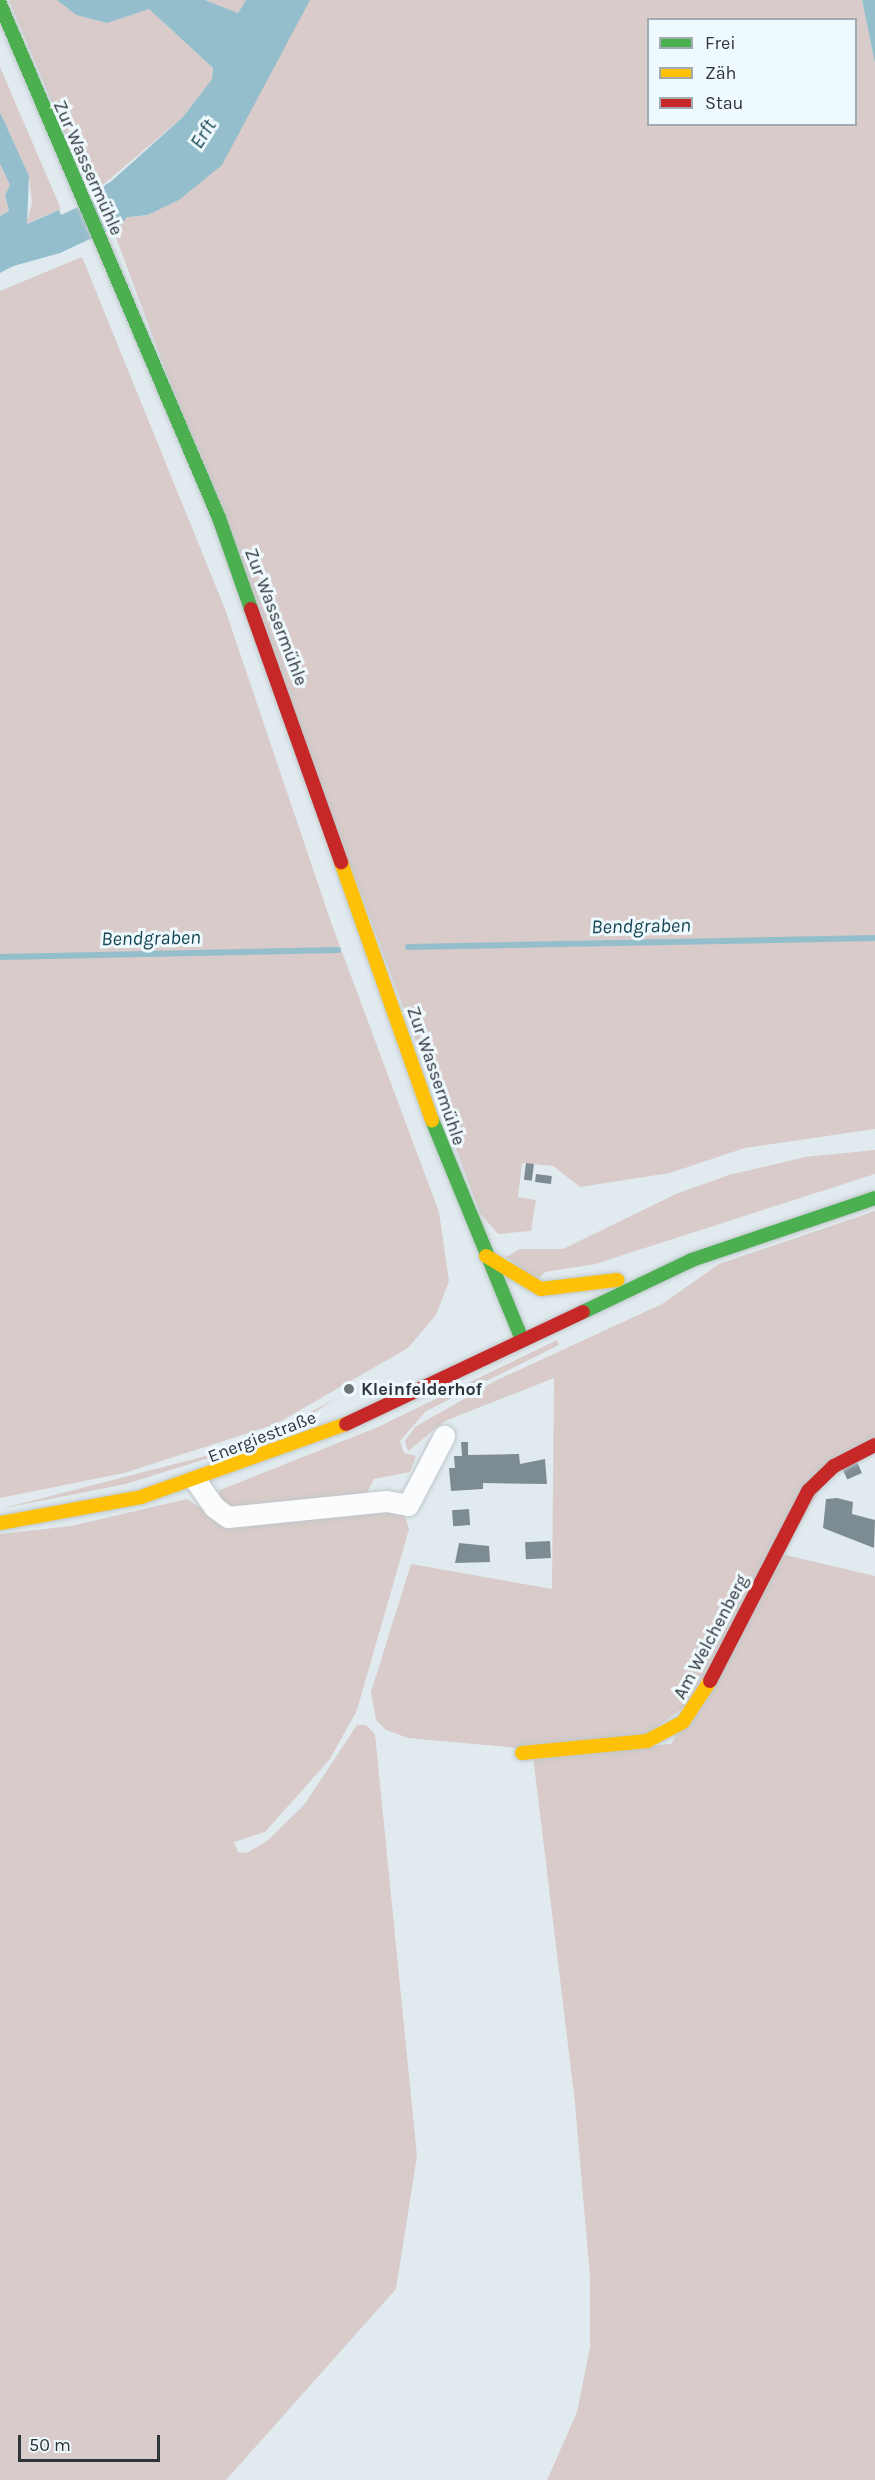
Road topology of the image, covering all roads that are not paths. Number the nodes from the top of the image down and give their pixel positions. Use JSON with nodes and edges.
{"nodes":[{"id":1,"x":0,"y":4,"type":"edge"},
{"id":2,"x":875,"y":1198,"type":"edge"},
{"id":3,"x":486,"y":1256,"type":"junction"},
{"id":4,"x":692,"y":1260,"type":"junction"},
{"id":5,"x":522,"y":1339,"type":"junction"},
{"id":6,"x":444,"y":1436,"type":"dead end"},
{"id":7,"x":875,"y":1445,"type":"edge"},
{"id":8,"x":196,"y":1481,"type":"junction"},
{"id":9,"x":0,"y":1522,"type":"edge"},
{"id":10,"x":522,"y":1753,"type":"dead end"}],
"edges":[{"from":1,"to":3,"type":"main road","name":"Zur Wassermühle"},
{"from":2,"to":4,"type":"main road"},
{"from":3,"to":4,"type":"main road"},
{"from":3,"to":5,"type":"main road","name":"Zur Wassermühle"},
{"from":4,"to":5,"type":"main road","name":"Energiestraße"},
{"from":5,"to":8,"type":"main road","name":"Energiestraße"},
{"from":6,"to":8,"type":"street"},
{"from":7,"to":10,"type":"main road","name":"Am Welchenberg"},
{"from":8,"to":9,"type":"main road","name":"Energiestraße"}]}
